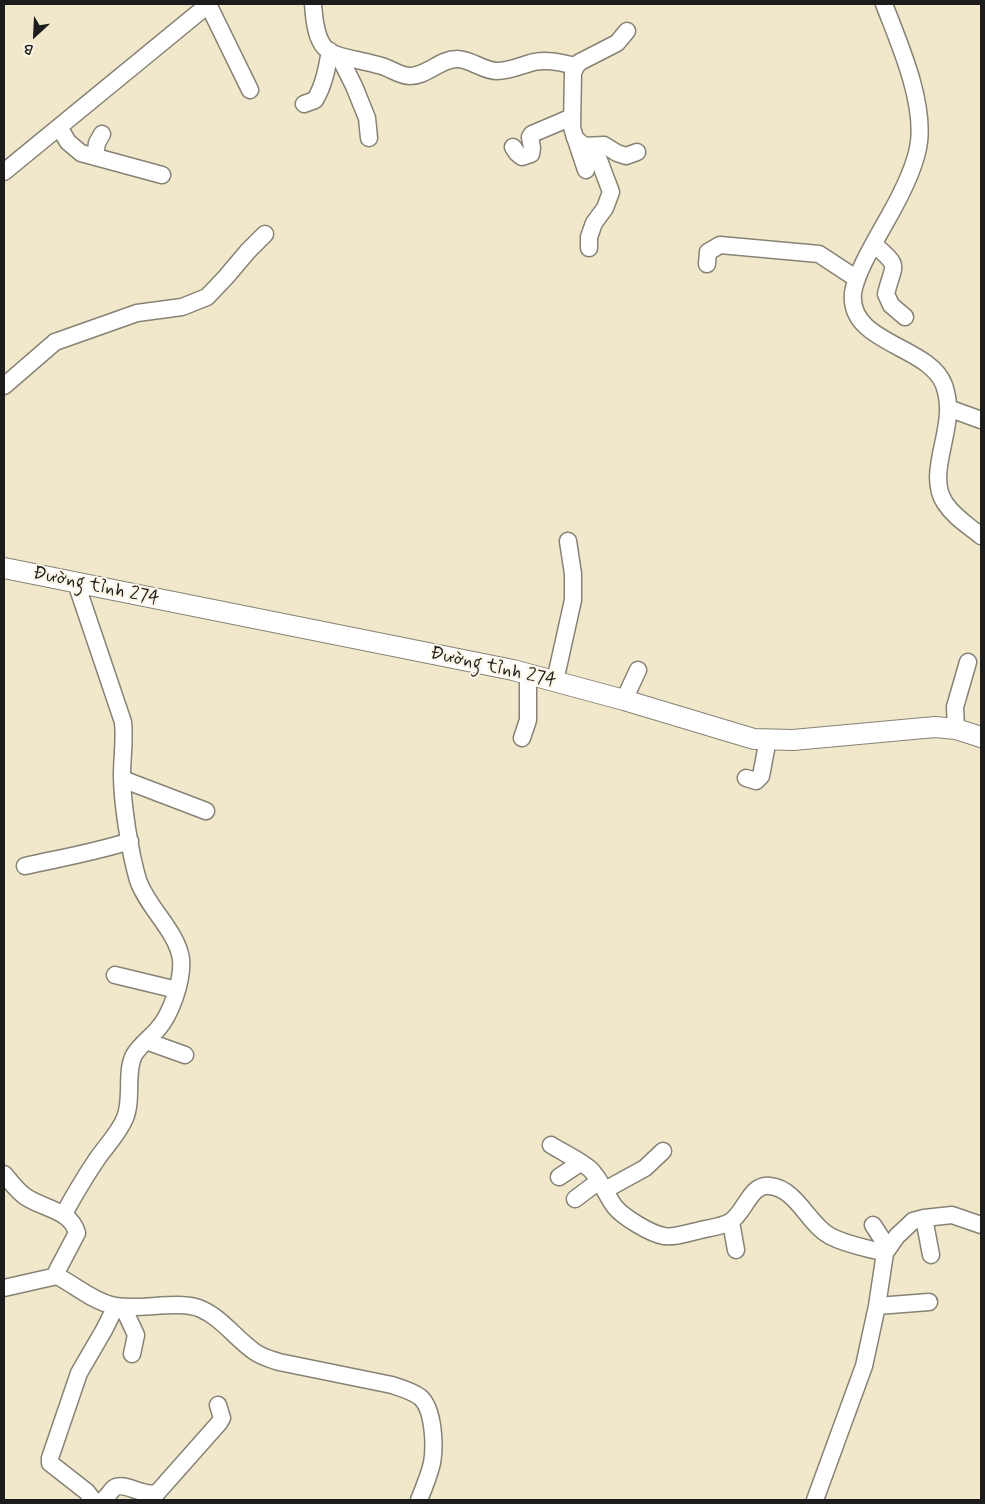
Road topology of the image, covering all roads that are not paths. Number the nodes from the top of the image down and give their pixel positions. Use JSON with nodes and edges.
{"nodes":[{"id":1,"x":209,"y":4,"type":"edge"},
{"id":2,"x":313,"y":4,"type":"edge"},
{"id":3,"x":884,"y":4,"type":"edge"},
{"id":4,"x":627,"y":31,"type":"dead end"},
{"id":5,"x":334,"y":54,"type":"junction"},
{"id":6,"x":576,"y":66,"type":"junction"},
{"id":7,"x":250,"y":90,"type":"dead end"},
{"id":8,"x":304,"y":104,"type":"dead end"},
{"id":9,"x":572,"y":117,"type":"junction"},
{"id":10,"x":58,"y":127,"type":"junction"},
{"id":11,"x":102,"y":134,"type":"dead end"},
{"id":12,"x":369,"y":138,"type":"dead end"},
{"id":13,"x":578,"y":142,"type":"junction"},
{"id":14,"x":514,"y":147,"type":"dead end"},
{"id":15,"x":637,"y":152,"type":"dead end"},
{"id":16,"x":95,"y":157,"type":"junction"},
{"id":17,"x":586,"y":170,"type":"dead end"},
{"id":18,"x":4,"y":172,"type":"edge"},
{"id":19,"x":162,"y":175,"type":"dead end"},
{"id":20,"x":265,"y":234,"type":"dead end"},
{"id":21,"x":874,"y":244,"type":"junction"},
{"id":22,"x":589,"y":248,"type":"dead end"},
{"id":23,"x":707,"y":264,"type":"dead end"},
{"id":24,"x":857,"y":279,"type":"junction"},
{"id":25,"x":905,"y":317,"type":"dead end"},
{"id":26,"x":4,"y":386,"type":"edge"},
{"id":27,"x":948,"y":408,"type":"junction"},
{"id":28,"x":981,"y":420,"type":"edge"},
{"id":29,"x":981,"y":536,"type":"edge"},
{"id":30,"x":568,"y":541,"type":"dead end"},
{"id":31,"x":4,"y":568,"type":"edge"},
{"id":32,"x":76,"y":583,"type":"junction"},
{"id":33,"x":968,"y":662,"type":"dead end"},
{"id":34,"x":638,"y":670,"type":"dead end"},
{"id":35,"x":528,"y":674,"type":"junction"},
{"id":36,"x":554,"y":681,"type":"junction"},
{"id":37,"x":624,"y":700,"type":"junction"},
{"id":38,"x":956,"y":729,"type":"junction"},
{"id":39,"x":981,"y":737,"type":"edge"},
{"id":40,"x":522,"y":738,"type":"dead end"},
{"id":41,"x":768,"y":739,"type":"junction"},
{"id":42,"x":746,"y":778,"type":"dead end"},
{"id":43,"x":122,"y":779,"type":"junction"},
{"id":44,"x":206,"y":811,"type":"dead end"},
{"id":45,"x":130,"y":841,"type":"junction"},
{"id":46,"x":26,"y":866,"type":"dead end"},
{"id":47,"x":115,"y":975,"type":"dead end"},
{"id":48,"x":177,"y":990,"type":"junction"},
{"id":49,"x":146,"y":1041,"type":"junction"},
{"id":50,"x":185,"y":1055,"type":"dead end"},
{"id":51,"x":551,"y":1145,"type":"dead end"},
{"id":52,"x":663,"y":1151,"type":"dead end"},
{"id":53,"x":580,"y":1163,"type":"junction"},
{"id":54,"x":4,"y":1174,"type":"edge"},
{"id":55,"x":559,"y":1177,"type":"dead end"},
{"id":56,"x":602,"y":1185,"type":"junction"},
{"id":57,"x":575,"y":1199,"type":"dead end"},
{"id":58,"x":64,"y":1214,"type":"junction"},
{"id":59,"x":924,"y":1218,"type":"junction"},
{"id":60,"x":731,"y":1222,"type":"junction"},
{"id":61,"x":873,"y":1225,"type":"dead end"},
{"id":62,"x":981,"y":1225,"type":"edge"},
{"id":63,"x":736,"y":1250,"type":"dead end"},
{"id":64,"x":886,"y":1250,"type":"junction"},
{"id":65,"x":931,"y":1255,"type":"dead end"},
{"id":66,"x":57,"y":1276,"type":"junction"},
{"id":67,"x":4,"y":1288,"type":"edge"},
{"id":68,"x":928,"y":1302,"type":"dead end"},
{"id":69,"x":120,"y":1306,"type":"junction"},
{"id":70,"x":877,"y":1306,"type":"junction"},
{"id":71,"x":132,"y":1354,"type":"dead end"},
{"id":72,"x":218,"y":1405,"type":"dead end"},
{"id":73,"x":93,"y":1500,"type":"edge"},
{"id":74,"x":103,"y":1500,"type":"edge"},
{"id":75,"x":419,"y":1500,"type":"edge"},
{"id":76,"x":815,"y":1500,"type":"edge"}],
"edges":[{"from":1,"to":7,"type":"street"},
{"from":1,"to":10,"type":"street"},
{"from":2,"to":5,"type":"street"},
{"from":3,"to":21,"type":"street"},
{"from":4,"to":6,"type":"street"},
{"from":5,"to":6,"type":"street"},
{"from":5,"to":8,"type":"street"},
{"from":5,"to":12,"type":"street"},
{"from":6,"to":9,"type":"street"},
{"from":9,"to":13,"type":"street"},
{"from":9,"to":14,"type":"street"},
{"from":10,"to":16,"type":"street"},
{"from":10,"to":18,"type":"street"},
{"from":11,"to":16,"type":"street"},
{"from":13,"to":15,"type":"street"},
{"from":13,"to":17,"type":"street"},
{"from":13,"to":22,"type":"street"},
{"from":16,"to":19,"type":"street"},
{"from":20,"to":26,"type":"street"},
{"from":21,"to":24,"type":"street"},
{"from":21,"to":25,"type":"street"},
{"from":23,"to":24,"type":"street"},
{"from":24,"to":27,"type":"street"},
{"from":27,"to":28,"type":"street"},
{"from":27,"to":29,"type":"street"},
{"from":30,"to":36,"type":"street"},
{"from":31,"to":32,"type":"main road","name":"Đường tỉnh 274"},
{"from":32,"to":35,"type":"main road","name":"Đường tỉnh 274"},
{"from":32,"to":43,"type":"street"},
{"from":33,"to":38,"type":"street"},
{"from":34,"to":37,"type":"street"},
{"from":35,"to":36,"type":"main road","name":"Đường tỉnh 274"},
{"from":35,"to":40,"type":"street"},
{"from":36,"to":37,"type":"main road","name":"Đường tỉnh 274"},
{"from":37,"to":41,"type":"main road","name":"Đường tỉnh 274"},
{"from":38,"to":39,"type":"main road","name":"Đường tỉnh 274"},
{"from":38,"to":41,"type":"main road","name":"Đường tỉnh 274"},
{"from":41,"to":42,"type":"street"},
{"from":43,"to":44,"type":"street"},
{"from":43,"to":45,"type":"street"},
{"from":45,"to":46,"type":"street"},
{"from":45,"to":48,"type":"street"},
{"from":47,"to":48,"type":"street"},
{"from":48,"to":49,"type":"street"},
{"from":49,"to":50,"type":"street"},
{"from":49,"to":58,"type":"street"},
{"from":51,"to":53,"type":"street"},
{"from":52,"to":56,"type":"street"},
{"from":53,"to":55,"type":"street"},
{"from":53,"to":56,"type":"street"},
{"from":54,"to":58,"type":"street"},
{"from":56,"to":57,"type":"street"},
{"from":56,"to":60,"type":"street"},
{"from":58,"to":66,"type":"street"},
{"from":59,"to":62,"type":"street"},
{"from":59,"to":64,"type":"street"},
{"from":59,"to":65,"type":"street"},
{"from":60,"to":63,"type":"street"},
{"from":60,"to":64,"type":"street"},
{"from":61,"to":64,"type":"street"},
{"from":64,"to":70,"type":"street"},
{"from":66,"to":67,"type":"street"},
{"from":66,"to":69,"type":"street"},
{"from":68,"to":70,"type":"street"},
{"from":69,"to":71,"type":"street"},
{"from":69,"to":73,"type":"street"},
{"from":69,"to":75,"type":"street"},
{"from":70,"to":76,"type":"street"},
{"from":72,"to":74,"type":"street"}]}
